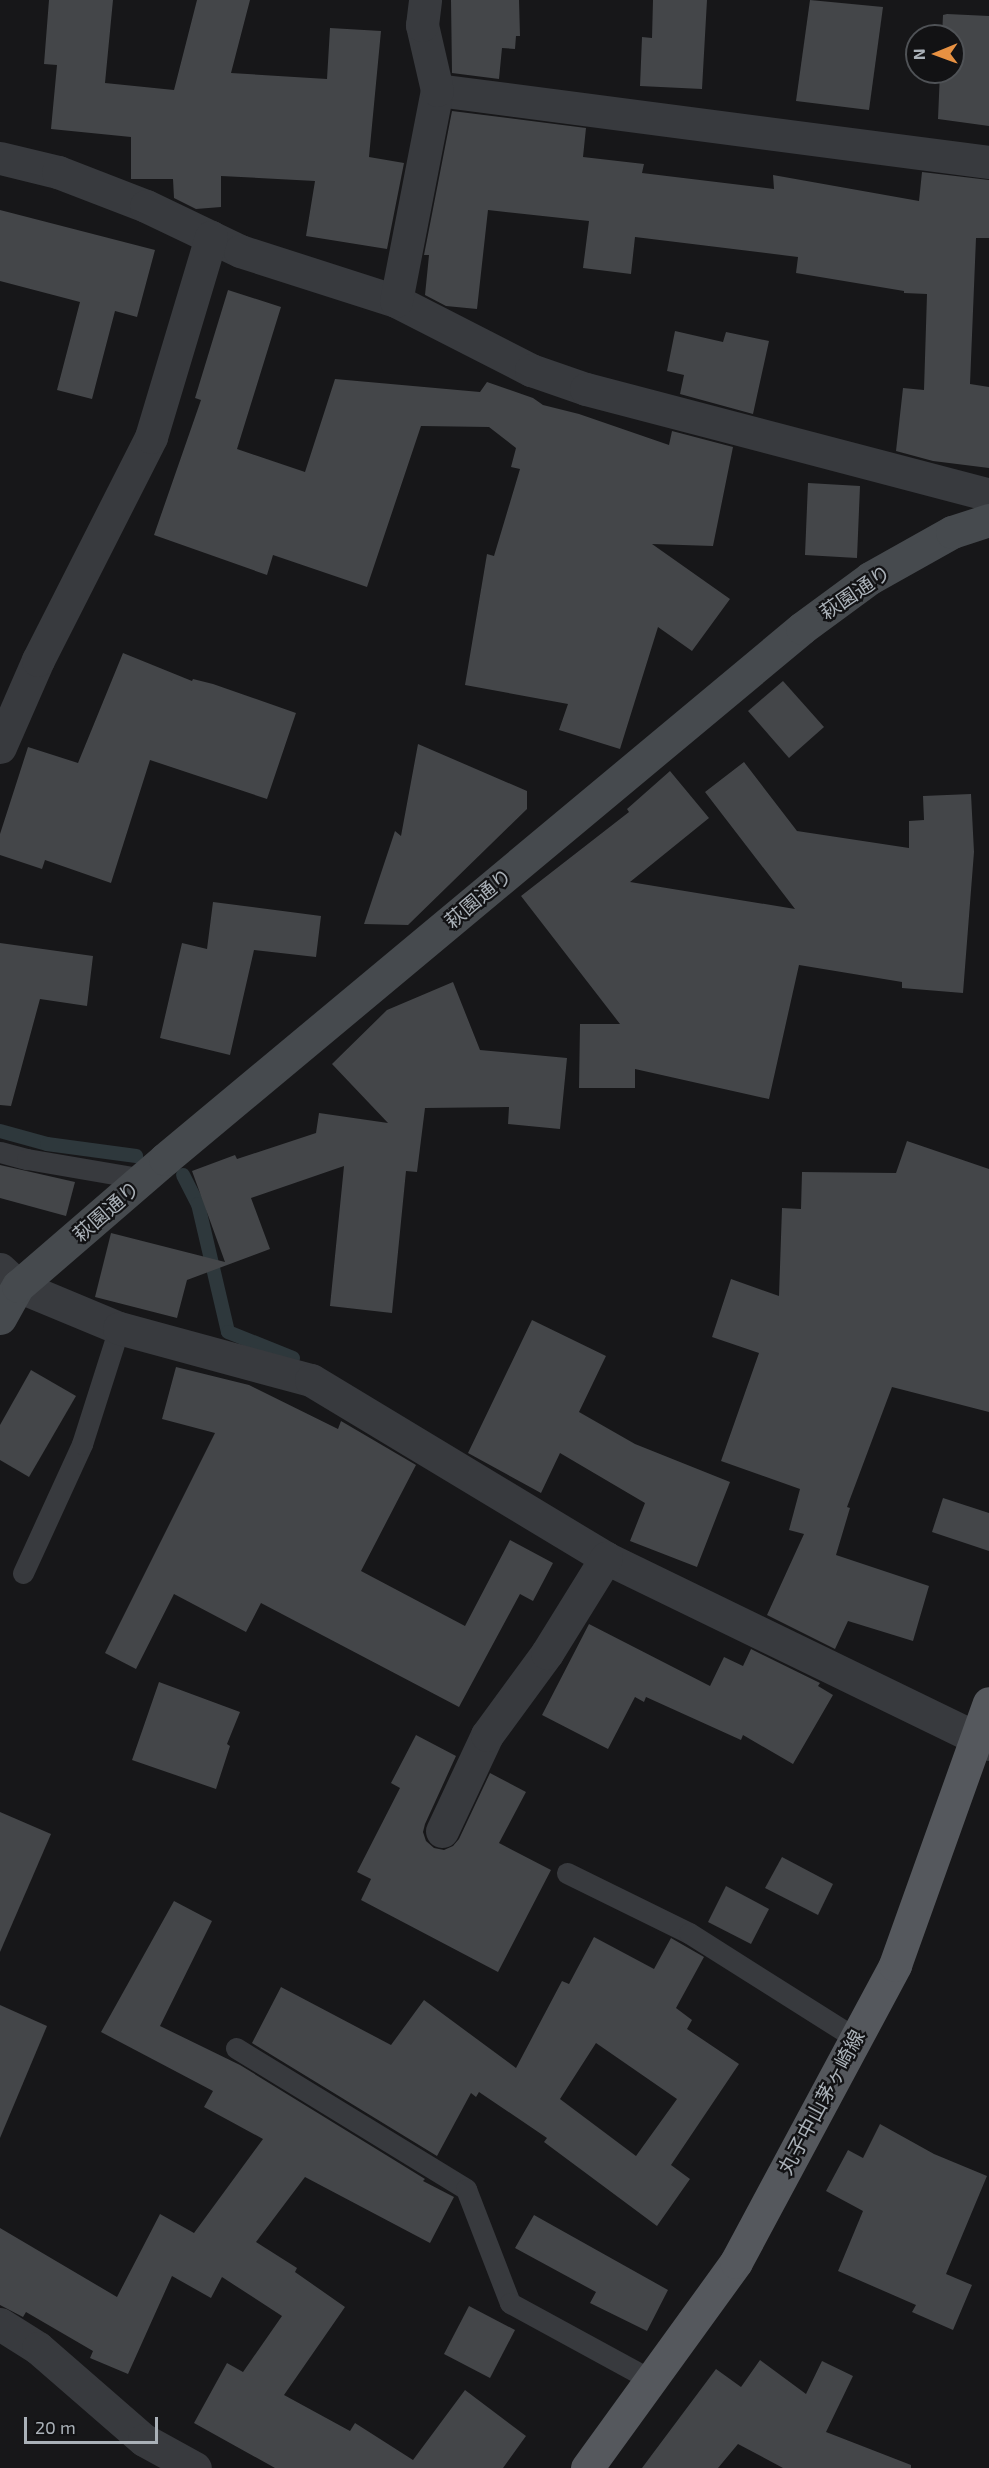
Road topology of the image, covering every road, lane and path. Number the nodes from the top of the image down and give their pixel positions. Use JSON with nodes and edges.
{"nodes":[{"id":1,"x":425,"y":0,"type":"edge"},
{"id":2,"x":437,"y":90,"type":"junction"},
{"id":3,"x":0,"y":158,"type":"edge"},
{"id":4,"x":989,"y":162,"type":"edge"},
{"id":5,"x":211,"y":237,"type":"junction"},
{"id":6,"x":396,"y":301,"type":"junction"},
{"id":7,"x":989,"y":495,"type":"edge"},
{"id":8,"x":989,"y":520,"type":"edge"},
{"id":9,"x":0,"y":747,"type":"edge"},
{"id":10,"x":0,"y":1152,"type":"edge"},
{"id":11,"x":144,"y":1179,"type":"junction"},
{"id":12,"x":9,"y":1278,"type":"edge"},
{"id":13,"x":0,"y":1318,"type":"edge"},
{"id":14,"x":119,"y":1328,"type":"junction"},
{"id":15,"x":606,"y":1558,"type":"junction"},
{"id":16,"x":23,"y":1573,"type":"dead end"},
{"id":17,"x":989,"y":1703,"type":"edge"},
{"id":18,"x":984,"y":1741,"type":"edge"},
{"id":19,"x":442,"y":1831,"type":"dead end"},
{"id":20,"x":567,"y":1873,"type":"dead end"},
{"id":21,"x":855,"y":2038,"type":"junction"},
{"id":22,"x":236,"y":2048,"type":"dead end"},
{"id":23,"x":0,"y":2324,"type":"edge"},
{"id":24,"x":651,"y":2380,"type":"junction"},
{"id":25,"x":195,"y":2468,"type":"edge"},
{"id":26,"x":587,"y":2468,"type":"edge"}],
"edges":[{"from":1,"to":2,"type":"street"},
{"from":2,"to":4,"type":"street"},
{"from":2,"to":6,"type":"street"},
{"from":3,"to":5,"type":"street"},
{"from":5,"to":6,"type":"street"},
{"from":5,"to":9,"type":"street"},
{"from":6,"to":7,"type":"street"},
{"from":8,"to":11,"type":"street","name":"萩園通り"},
{"from":10,"to":11,"type":"lane"},
{"from":11,"to":12,"type":"street","name":"萩園通り"},
{"from":12,"to":13,"type":"street","name":"萩園通り"},
{"from":12,"to":14,"type":"street"},
{"from":14,"to":15,"type":"street"},
{"from":14,"to":16,"type":"lane"},
{"from":15,"to":18,"type":"street"},
{"from":15,"to":19,"type":"street"},
{"from":17,"to":18,"type":"main road","name":"丸子中山茅ヶ崎線"},
{"from":18,"to":21,"type":"main road","name":"丸子中山茅ヶ崎線"},
{"from":20,"to":21,"type":"lane"},
{"from":21,"to":24,"type":"main road","name":"丸子中山茅ヶ崎線"},
{"from":22,"to":24,"type":"lane"},
{"from":23,"to":25,"type":"street"},
{"from":24,"to":26,"type":"main road","name":"丸子中山茅ヶ崎線"}]}
